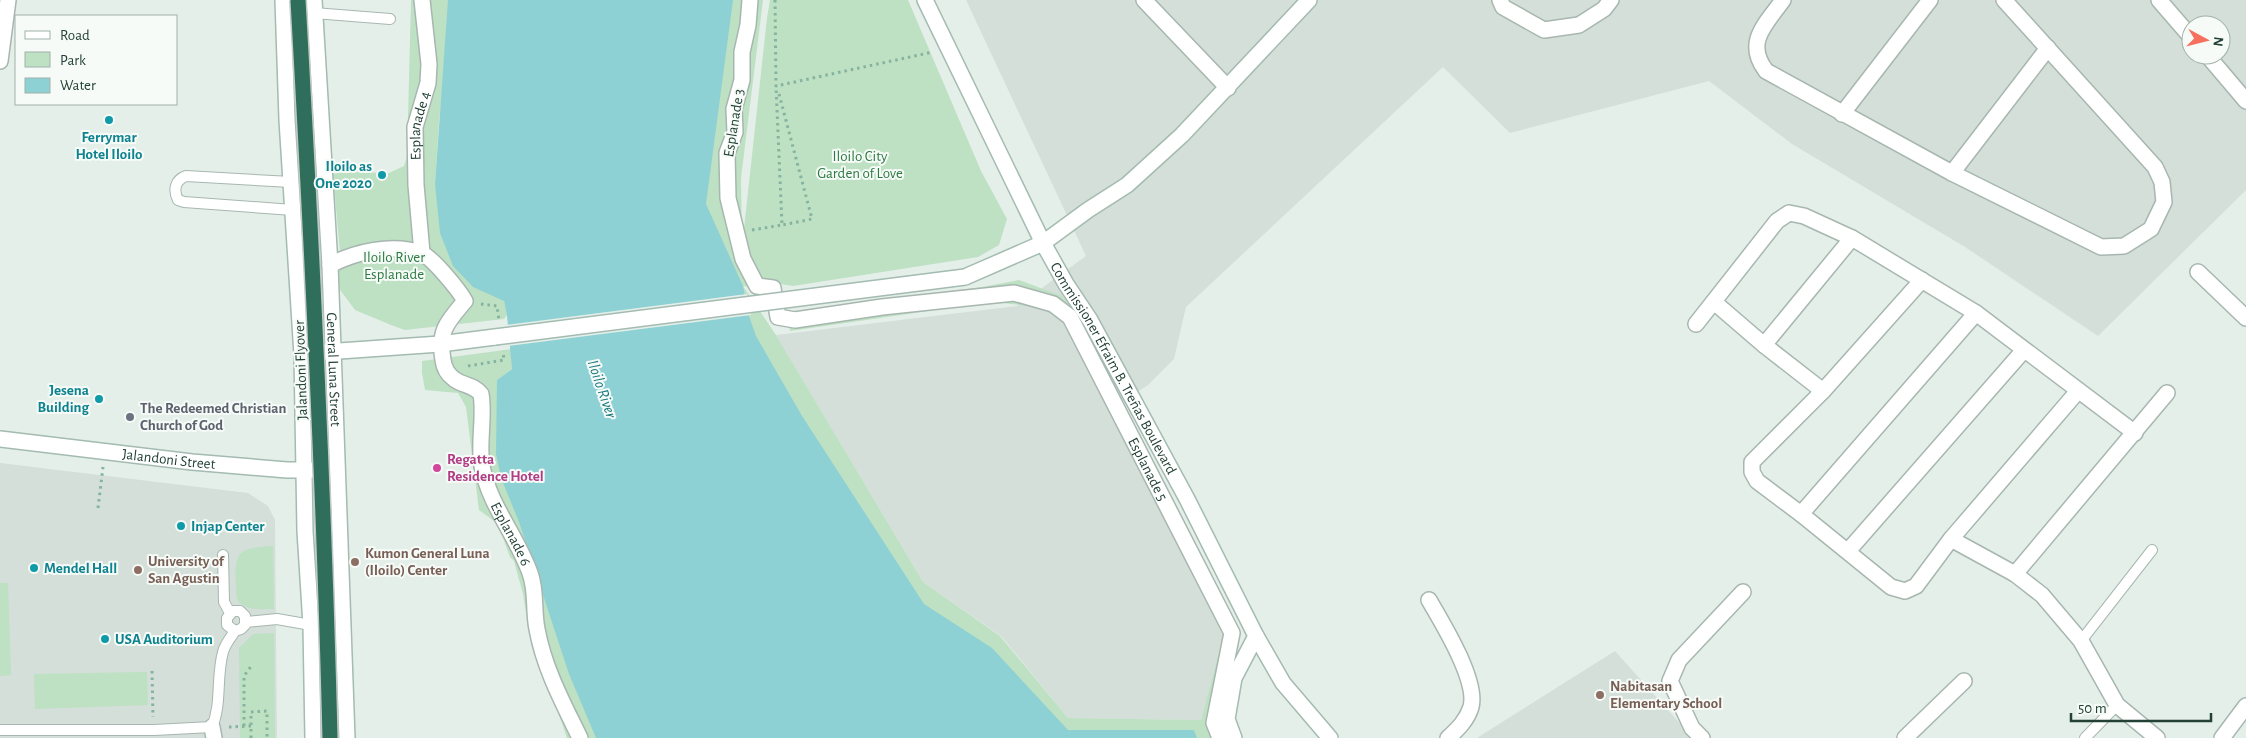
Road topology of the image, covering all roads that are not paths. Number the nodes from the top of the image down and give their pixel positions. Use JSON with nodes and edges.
{"nodes":[{"id":1,"x":8,"y":0,"type":"edge"},
{"id":2,"x":284,"y":0,"type":"edge"},
{"id":3,"x":298,"y":0,"type":"edge"},
{"id":4,"x":422,"y":0,"type":"edge"},
{"id":5,"x":750,"y":0,"type":"edge"},
{"id":6,"x":925,"y":0,"type":"edge"},
{"id":7,"x":1144,"y":0,"type":"edge"},
{"id":8,"x":1309,"y":0,"type":"edge"},
{"id":9,"x":1500,"y":0,"type":"edge"},
{"id":10,"x":1611,"y":0,"type":"edge"},
{"id":11,"x":1783,"y":0,"type":"edge"},
{"id":12,"x":1930,"y":0,"type":"edge"},
{"id":13,"x":2004,"y":0,"type":"edge"},
{"id":14,"x":2159,"y":0,"type":"edge"},
{"id":15,"x":314,"y":6,"type":"edge"},
{"id":16,"x":390,"y":19,"type":"dead end"},
{"id":17,"x":2181,"y":25,"type":"edge"},
{"id":18,"x":2048,"y":48,"type":"junction"},
{"id":19,"x":0,"y":61,"type":"edge"},
{"id":20,"x":2215,"y":65,"type":"edge"},
{"id":21,"x":1228,"y":88,"type":"junction"},
{"id":22,"x":2246,"y":101,"type":"edge"},
{"id":23,"x":1842,"y":114,"type":"junction"},
{"id":24,"x":1952,"y":173,"type":"junction"},
{"id":25,"x":292,"y":182,"type":"junction"},
{"id":26,"x":293,"y":210,"type":"junction"},
{"id":27,"x":1852,"y":238,"type":"junction"},
{"id":28,"x":1043,"y":243,"type":"junction"},
{"id":29,"x":422,"y":254,"type":"junction"},
{"id":30,"x":330,"y":265,"type":"junction"},
{"id":31,"x":2198,"y":272,"type":"dead end"},
{"id":32,"x":1922,"y":280,"type":"junction"},
{"id":33,"x":1714,"y":302,"type":"junction"},
{"id":34,"x":1976,"y":313,"type":"junction"},
{"id":35,"x":778,"y":317,"type":"joint"},
{"id":36,"x":2246,"y":318,"type":"edge"},
{"id":37,"x":1696,"y":324,"type":"dead end"},
{"id":38,"x":440,"y":344,"type":"junction"},
{"id":39,"x":1764,"y":345,"type":"junction"},
{"id":40,"x":2024,"y":350,"type":"junction"},
{"id":41,"x":333,"y":352,"type":"junction"},
{"id":42,"x":302,"y":355,"type":"junction"},
{"id":43,"x":1822,"y":391,"type":"junction"},
{"id":44,"x":2078,"y":391,"type":"junction"},
{"id":45,"x":2167,"y":393,"type":"dead end"},
{"id":46,"x":2135,"y":433,"type":"junction"},
{"id":47,"x":0,"y":439,"type":"edge"},
{"id":48,"x":337,"y":466,"type":"junction"},
{"id":49,"x":304,"y":471,"type":"junction"},
{"id":50,"x":1801,"y":514,"type":"junction"},
{"id":51,"x":1951,"y":539,"type":"junction"},
{"id":52,"x":2152,"y":550,"type":"dead end"},
{"id":53,"x":1848,"y":551,"type":"junction"},
{"id":54,"x":223,"y":555,"type":"dead end"},
{"id":55,"x":2015,"y":574,"type":"junction"},
{"id":56,"x":1743,"y":592,"type":"dead end"},
{"id":57,"x":1430,"y":600,"type":"dead end"},
{"id":58,"x":230,"y":613,"type":"junction"},
{"id":59,"x":246,"y":622,"type":"junction"},
{"id":60,"x":311,"y":625,"type":"junction"},
{"id":61,"x":235,"y":631,"type":"junction"},
{"id":62,"x":1256,"y":636,"type":"junction"},
{"id":63,"x":2080,"y":641,"type":"junction"},
{"id":64,"x":1964,"y":681,"type":"dead end"},
{"id":65,"x":2117,"y":705,"type":"junction"},
{"id":66,"x":2246,"y":706,"type":"edge"},
{"id":67,"x":0,"y":730,"type":"edge"},
{"id":68,"x":150,"y":733,"type":"edge"},
{"id":69,"x":213,"y":733,"type":"edge"},
{"id":70,"x":313,"y":738,"type":"edge"},
{"id":71,"x":330,"y":738,"type":"edge"},
{"id":72,"x":346,"y":738,"type":"edge"},
{"id":73,"x":580,"y":738,"type":"edge"},
{"id":74,"x":1220,"y":738,"type":"edge"},
{"id":75,"x":1234,"y":738,"type":"edge"},
{"id":76,"x":1330,"y":738,"type":"edge"},
{"id":77,"x":1448,"y":738,"type":"edge"},
{"id":78,"x":1702,"y":738,"type":"edge"},
{"id":79,"x":1905,"y":738,"type":"edge"},
{"id":80,"x":2085,"y":738,"type":"edge"},
{"id":81,"x":2157,"y":738,"type":"edge"},
{"id":82,"x":2222,"y":738,"type":"edge"}],
"edges":[{"from":1,"to":19,"type":"street"},
{"from":2,"to":25,"type":"street","name":"General Luna Street"},
{"from":3,"to":71,"type":"highway","name":"Jalandoni Flyover","bridge":true},
{"from":4,"to":29,"type":"street","name":"Esplanade 4"},
{"from":5,"to":35,"type":"street","name":"Esplanade 3"},
{"from":6,"to":28,"type":"street","name":"Commissioner Efraim B. Treñas Boulevard"},
{"from":7,"to":21,"type":"street"},
{"from":8,"to":21,"type":"street"},
{"from":9,"to":10,"type":"street"},
{"from":11,"to":23,"type":"street"},
{"from":12,"to":23,"type":"street"},
{"from":13,"to":18,"type":"street"},
{"from":14,"to":17,"type":"street"},
{"from":15,"to":16,"type":"lane"},
{"from":15,"to":30,"type":"street","name":"General Luna Street"},
{"from":18,"to":24,"type":"street"},
{"from":18,"to":24,"type":"street"},
{"from":20,"to":22,"type":"street"},
{"from":21,"to":28,"type":"street"},
{"from":23,"to":24,"type":"street"},
{"from":25,"to":26,"type":"street","name":"General Luna Street"},
{"from":25,"to":26,"type":"lane"},
{"from":26,"to":42,"type":"street","name":"General Luna Street"},
{"from":27,"to":32,"type":"street"},
{"from":27,"to":33,"type":"street"},
{"from":27,"to":39,"type":"street"},
{"from":28,"to":38,"type":"street","bridge":true},
{"from":28,"to":62,"type":"street","name":"Commissioner Efraim B. Treñas Boulevard"},
{"from":29,"to":30,"type":"street"},
{"from":29,"to":38,"type":"street"},
{"from":30,"to":41,"type":"street","name":"General Luna Street"},
{"from":31,"to":36,"type":"street"},
{"from":32,"to":34,"type":"street"},
{"from":32,"to":43,"type":"street"},
{"from":33,"to":37,"type":"street"},
{"from":33,"to":39,"type":"street"},
{"from":34,"to":40,"type":"street"},
{"from":34,"to":50,"type":"street"},
{"from":35,"to":74,"type":"street","name":"Esplanade 5"},
{"from":38,"to":41,"type":"street"},
{"from":38,"to":73,"type":"street","name":"Esplanade 6"},
{"from":39,"to":43,"type":"street"},
{"from":40,"to":44,"type":"street"},
{"from":40,"to":53,"type":"street"},
{"from":41,"to":42,"type":"street"},
{"from":41,"to":48,"type":"street","name":"General Luna Street"},
{"from":42,"to":49,"type":"street","name":"General Luna Street"},
{"from":43,"to":50,"type":"street"},
{"from":44,"to":46,"type":"street"},
{"from":44,"to":51,"type":"street"},
{"from":45,"to":46,"type":"street"},
{"from":46,"to":55,"type":"street"},
{"from":47,"to":49,"type":"street","name":"Jalandoni Street"},
{"from":48,"to":49,"type":"street","name":"Jalandoni Street"},
{"from":48,"to":72,"type":"street","name":"General Luna Street"},
{"from":49,"to":60,"type":"street","name":"General Luna Street"},
{"from":50,"to":53,"type":"street"},
{"from":51,"to":53,"type":"street"},
{"from":51,"to":55,"type":"street"},
{"from":52,"to":63,"type":"lane"},
{"from":54,"to":58,"type":"lane"},
{"from":55,"to":63,"type":"street"},
{"from":56,"to":78,"type":"street"},
{"from":57,"to":77,"type":"street"},
{"from":58,"to":59,"type":"lane"},
{"from":58,"to":61,"type":"lane"},
{"from":59,"to":60,"type":"lane"},
{"from":59,"to":61,"type":"lane"},
{"from":60,"to":70,"type":"street","name":"General Luna Street"},
{"from":61,"to":69,"type":"lane"},
{"from":62,"to":75,"type":"street"},
{"from":62,"to":76,"type":"street","name":"Commissioner Efraim B. Treñas Boulevard"},
{"from":63,"to":65,"type":"street"},
{"from":64,"to":79,"type":"street"},
{"from":65,"to":80,"type":"lane"},
{"from":65,"to":81,"type":"street"},
{"from":66,"to":82,"type":"street"},
{"from":67,"to":68,"type":"lane"},
{"from":68,"to":69,"type":"lane"}]}
